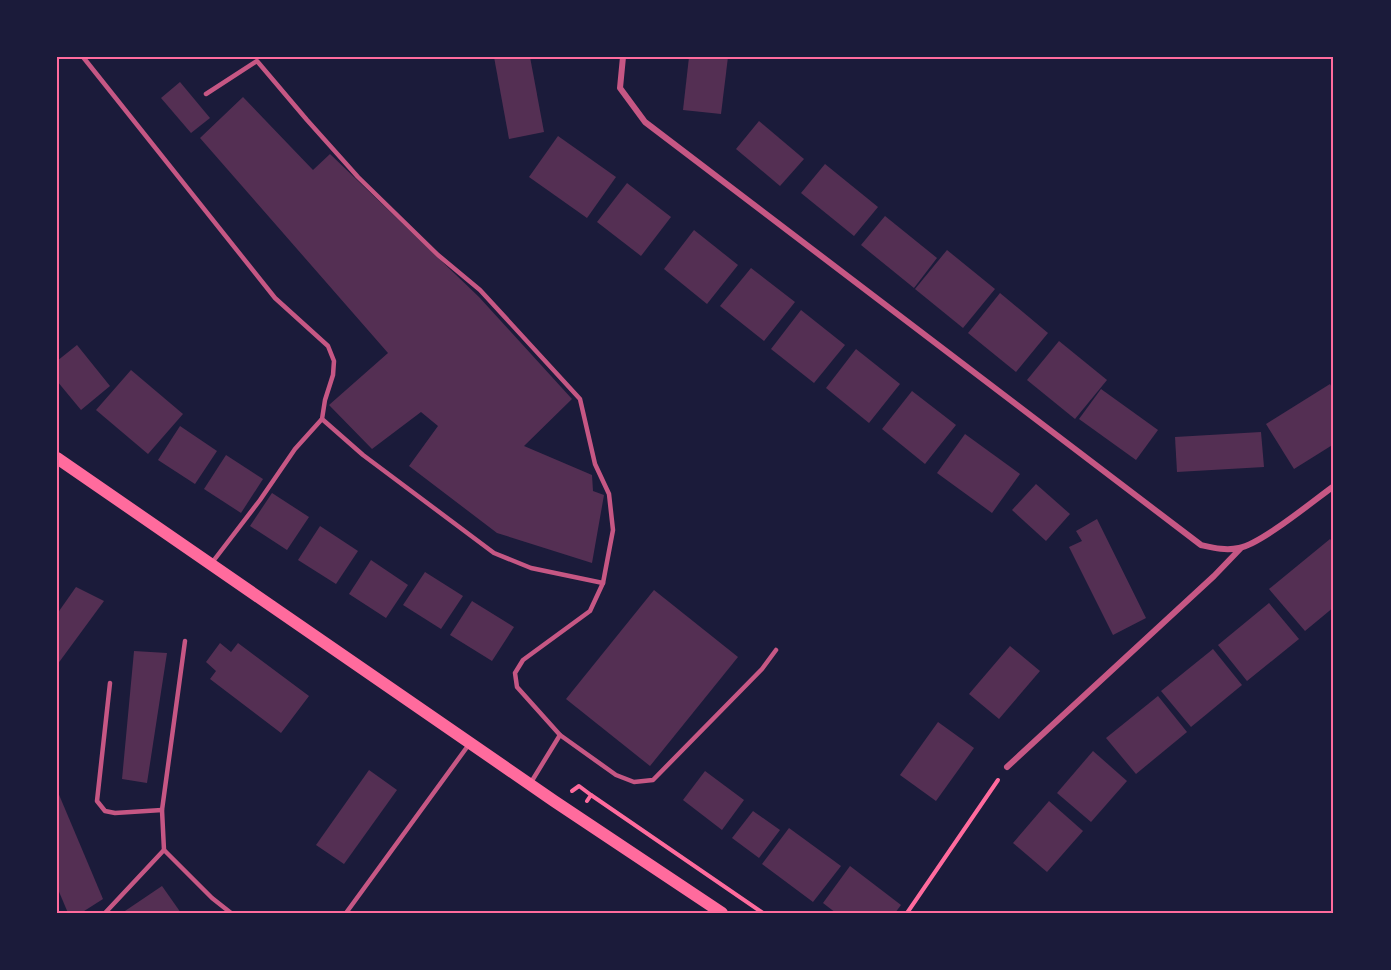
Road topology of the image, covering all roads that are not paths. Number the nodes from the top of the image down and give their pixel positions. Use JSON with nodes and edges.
{"nodes":[{"id":1,"x":83,"y":57,"type":"edge"},
{"id":2,"x":623,"y":57,"type":"edge"},
{"id":3,"x":206,"y":94,"type":"dead end"},
{"id":4,"x":322,"y":419,"type":"junction"},
{"id":5,"x":57,"y":458,"type":"edge"},
{"id":6,"x":1334,"y":486,"type":"edge"},
{"id":7,"x":1241,"y":548,"type":"junction"},
{"id":8,"x":211,"y":564,"type":"junction"},
{"id":9,"x":603,"y":583,"type":"junction"},
{"id":10,"x":185,"y":640,"type":"dead end"},
{"id":11,"x":776,"y":650,"type":"dead end"},
{"id":12,"x":110,"y":683,"type":"dead end"},
{"id":13,"x":560,"y":735,"type":"junction"},
{"id":14,"x":470,"y":743,"type":"junction"},
{"id":15,"x":1007,"y":767,"type":"road end"},
{"id":16,"x":530,"y":784,"type":"junction"},
{"id":17,"x":162,"y":810,"type":"junction"},
{"id":18,"x":164,"y":850,"type":"junction"},
{"id":19,"x":105,"y":913,"type":"edge"},
{"id":20,"x":231,"y":913,"type":"edge"},
{"id":21,"x":345,"y":913,"type":"edge"},
{"id":22,"x":722,"y":913,"type":"edge"}],
"edges":[{"from":1,"to":4,"type":"lane"},
{"from":2,"to":7,"type":"street"},
{"from":3,"to":9,"type":"lane"},
{"from":4,"to":8,"type":"lane"},
{"from":4,"to":9,"type":"lane"},
{"from":5,"to":8,"type":"main road"},
{"from":6,"to":7,"type":"street"},
{"from":7,"to":15,"type":"street"},
{"from":8,"to":14,"type":"main road"},
{"from":9,"to":13,"type":"lane"},
{"from":10,"to":17,"type":"lane"},
{"from":11,"to":13,"type":"lane"},
{"from":12,"to":17,"type":"lane"},
{"from":13,"to":16,"type":"lane"},
{"from":14,"to":16,"type":"main road"},
{"from":14,"to":21,"type":"lane"},
{"from":16,"to":22,"type":"main road"},
{"from":17,"to":18,"type":"lane"},
{"from":18,"to":19,"type":"lane"},
{"from":18,"to":20,"type":"lane"}]}
